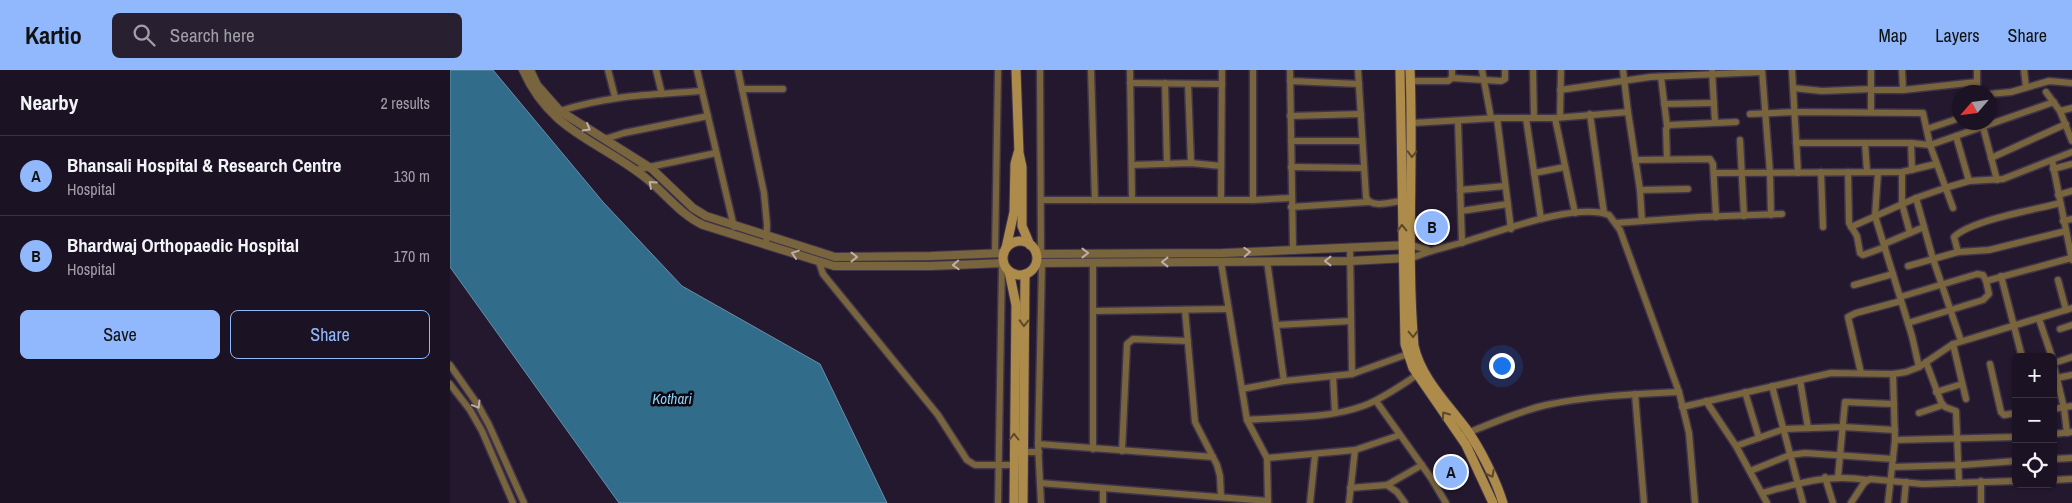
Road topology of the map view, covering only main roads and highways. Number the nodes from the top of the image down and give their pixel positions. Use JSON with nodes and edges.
{"nodes":[{"id":1,"x":1016,"y":70,"type":"edge"},
{"id":2,"x":1400,"y":70,"type":"edge"},
{"id":3,"x":1410,"y":70,"type":"edge"},
{"id":4,"x":1018,"y":153,"type":"junction"},
{"id":5,"x":1030,"y":245,"type":"junction"},
{"id":6,"x":1407,"y":245,"type":"junction"},
{"id":7,"x":1002,"y":252,"type":"junction"},
{"id":8,"x":1407,"y":258,"type":"junction"},
{"id":9,"x":1005,"y":266,"type":"junction"},
{"id":10,"x":1025,"y":274,"type":"junction"},
{"id":11,"x":1019,"y":350,"type":"junction"},
{"id":12,"x":1464,"y":434,"type":"junction"},
{"id":13,"x":1014,"y":503,"type":"edge"},
{"id":14,"x":1023,"y":503,"type":"edge"},
{"id":15,"x":1493,"y":503,"type":"edge"},
{"id":16,"x":1503,"y":503,"type":"edge"}],
"edges":[{"from":1,"to":4,"type":"main road"},
{"from":6,"to":2,"type":"main road","one_way":true},
{"from":3,"to":6,"type":"main road","one_way":true},
{"from":4,"to":5,"type":"main road"},
{"from":4,"to":7,"type":"main road"},
{"from":5,"to":7,"type":"main road"},
{"from":5,"to":10,"type":"main road"},
{"from":6,"to":8,"type":"main road"},
{"from":7,"to":9,"type":"main road"},
{"from":8,"to":12,"type":"main road","one_way":true},
{"from":12,"to":8,"type":"main road","one_way":true},
{"from":9,"to":10,"type":"main road"},
{"from":9,"to":11,"type":"main road"},
{"from":10,"to":11,"type":"main road","one_way":true},
{"from":13,"to":11,"type":"main road","one_way":true},
{"from":11,"to":14,"type":"main road"},
{"from":12,"to":15,"type":"main road"},
{"from":12,"to":16,"type":"main road","one_way":true}]}
